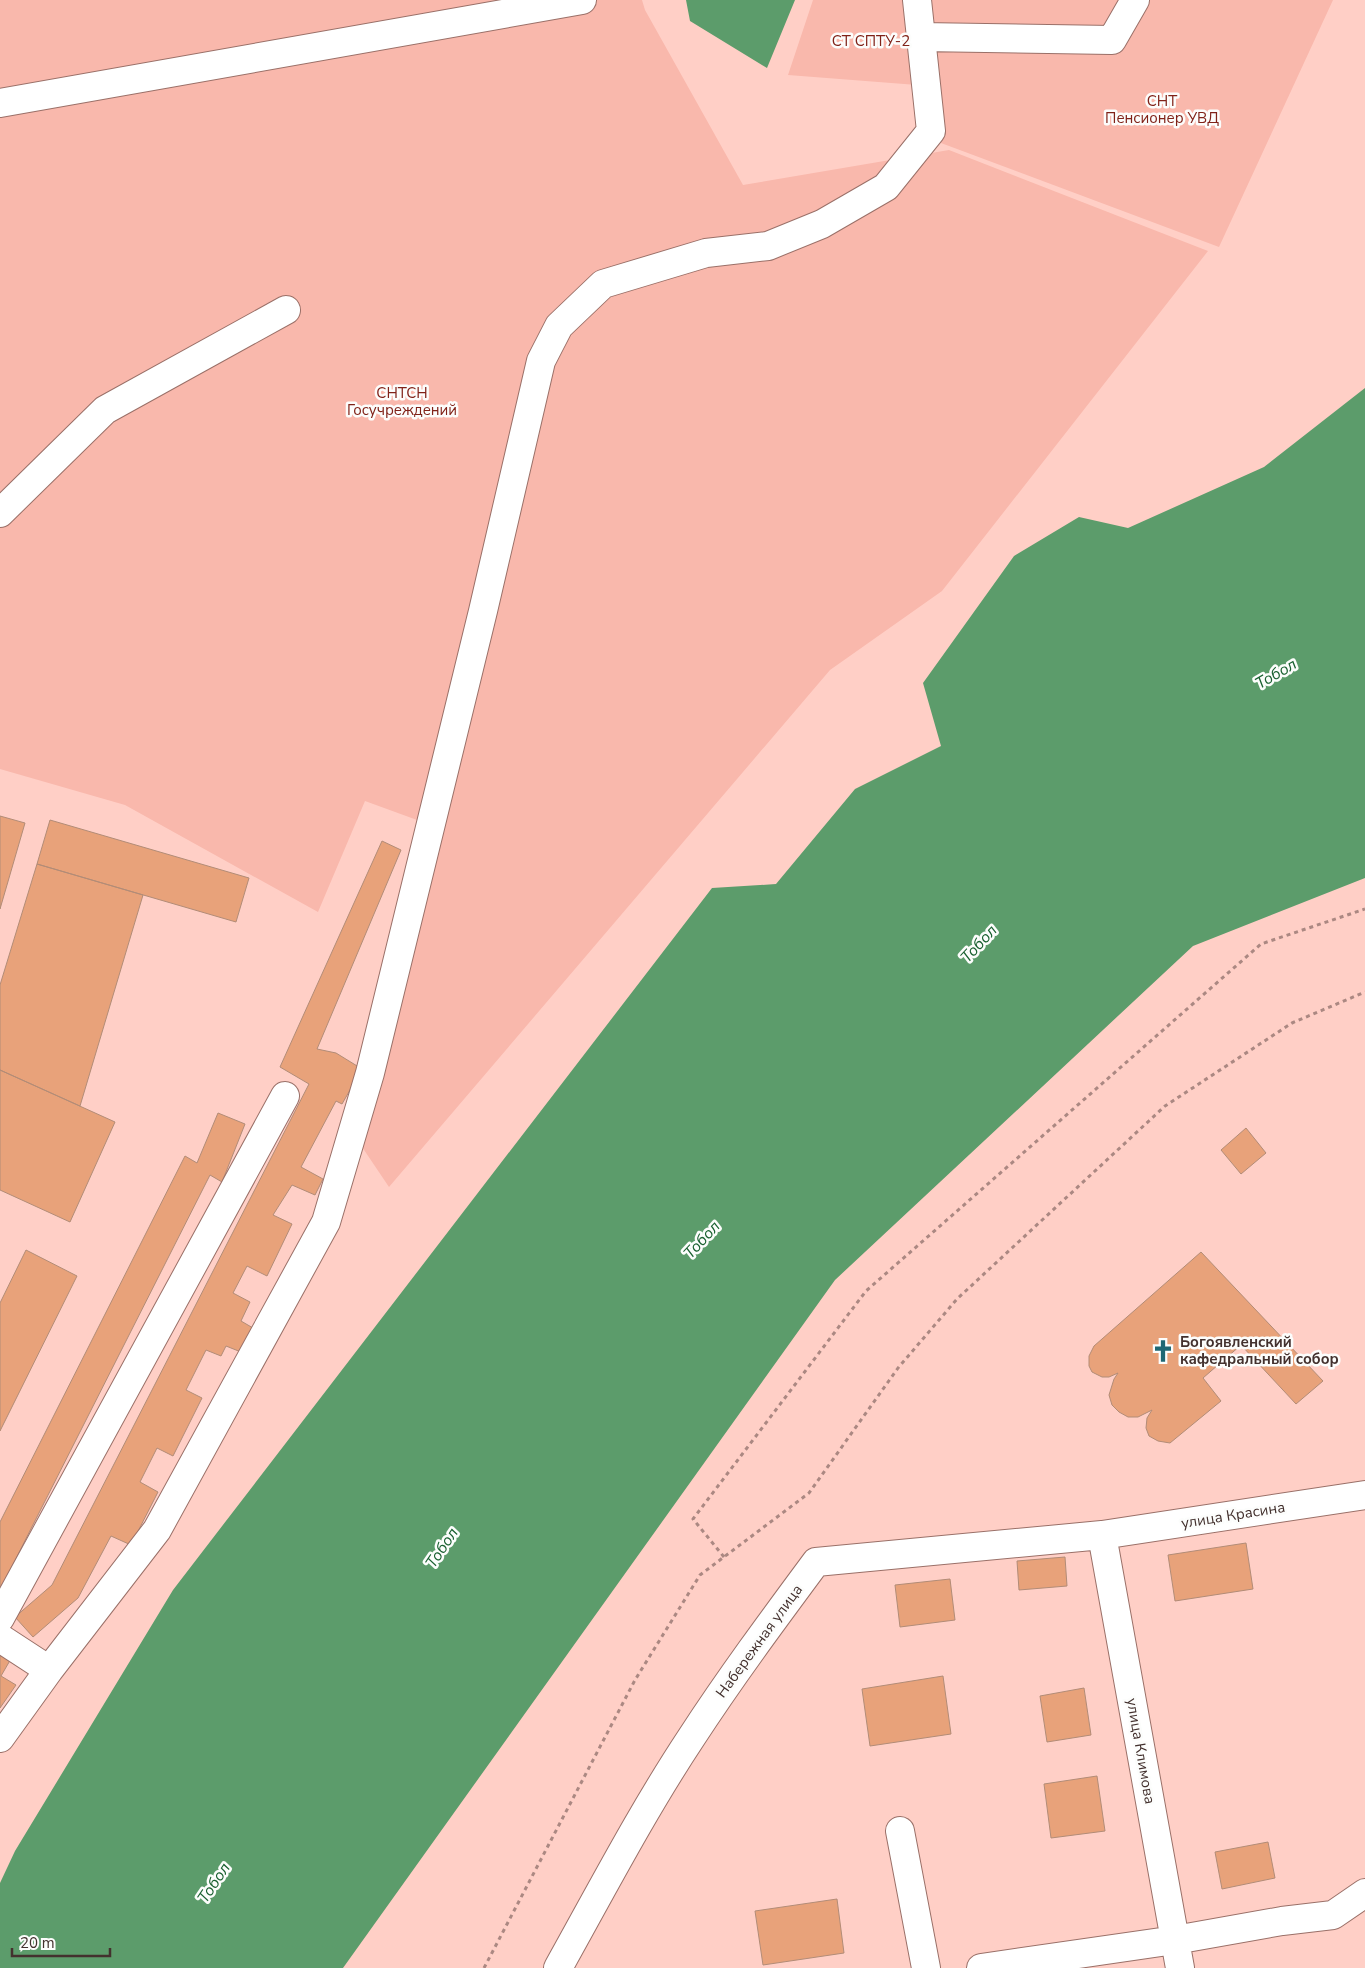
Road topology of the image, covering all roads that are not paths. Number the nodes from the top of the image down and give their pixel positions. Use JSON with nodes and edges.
{"nodes":[{"id":1,"x":582,"y":0,"type":"edge"},
{"id":2,"x":917,"y":0,"type":"edge"},
{"id":3,"x":1134,"y":0,"type":"edge"},
{"id":4,"x":921,"y":37,"type":"junction"},
{"id":5,"x":0,"y":103,"type":"edge"},
{"id":6,"x":286,"y":310,"type":"dead end"},
{"id":7,"x":0,"y":513,"type":"edge"},
{"id":8,"x":285,"y":1096,"type":"dead end"},
{"id":9,"x":1365,"y":1495,"type":"edge"},
{"id":10,"x":1102,"y":1535,"type":"junction"},
{"id":11,"x":0,"y":1618,"type":"edge"},
{"id":12,"x":0,"y":1638,"type":"edge"},
{"id":13,"x":49,"y":1670,"type":"junction"},
{"id":14,"x":0,"y":1738,"type":"edge"},
{"id":15,"x":900,"y":1831,"type":"dead end"},
{"id":16,"x":1365,"y":1893,"type":"edge"},
{"id":17,"x":1175,"y":1940,"type":"junction"},
{"id":18,"x":558,"y":1968,"type":"edge"},
{"id":19,"x":926,"y":1968,"type":"edge"},
{"id":20,"x":981,"y":1968,"type":"edge"},
{"id":21,"x":1180,"y":1968,"type":"edge"}],
"edges":[{"from":1,"to":5,"type":"street"},
{"from":2,"to":4,"type":"street"},
{"from":3,"to":4,"type":"street"},
{"from":4,"to":13,"type":"street"},
{"from":6,"to":7,"type":"street"},
{"from":8,"to":11,"type":"street"},
{"from":9,"to":10,"type":"street","name":"улица Красина"},
{"from":10,"to":17,"type":"street","name":"улица Климова"},
{"from":10,"to":18,"type":"street","name":"Набережная улица"},
{"from":12,"to":13,"type":"street"},
{"from":13,"to":14,"type":"street"},
{"from":15,"to":19,"type":"street"},
{"from":16,"to":17,"type":"street"},
{"from":17,"to":20,"type":"street"},
{"from":17,"to":21,"type":"street","name":"улица Климова"}]}
